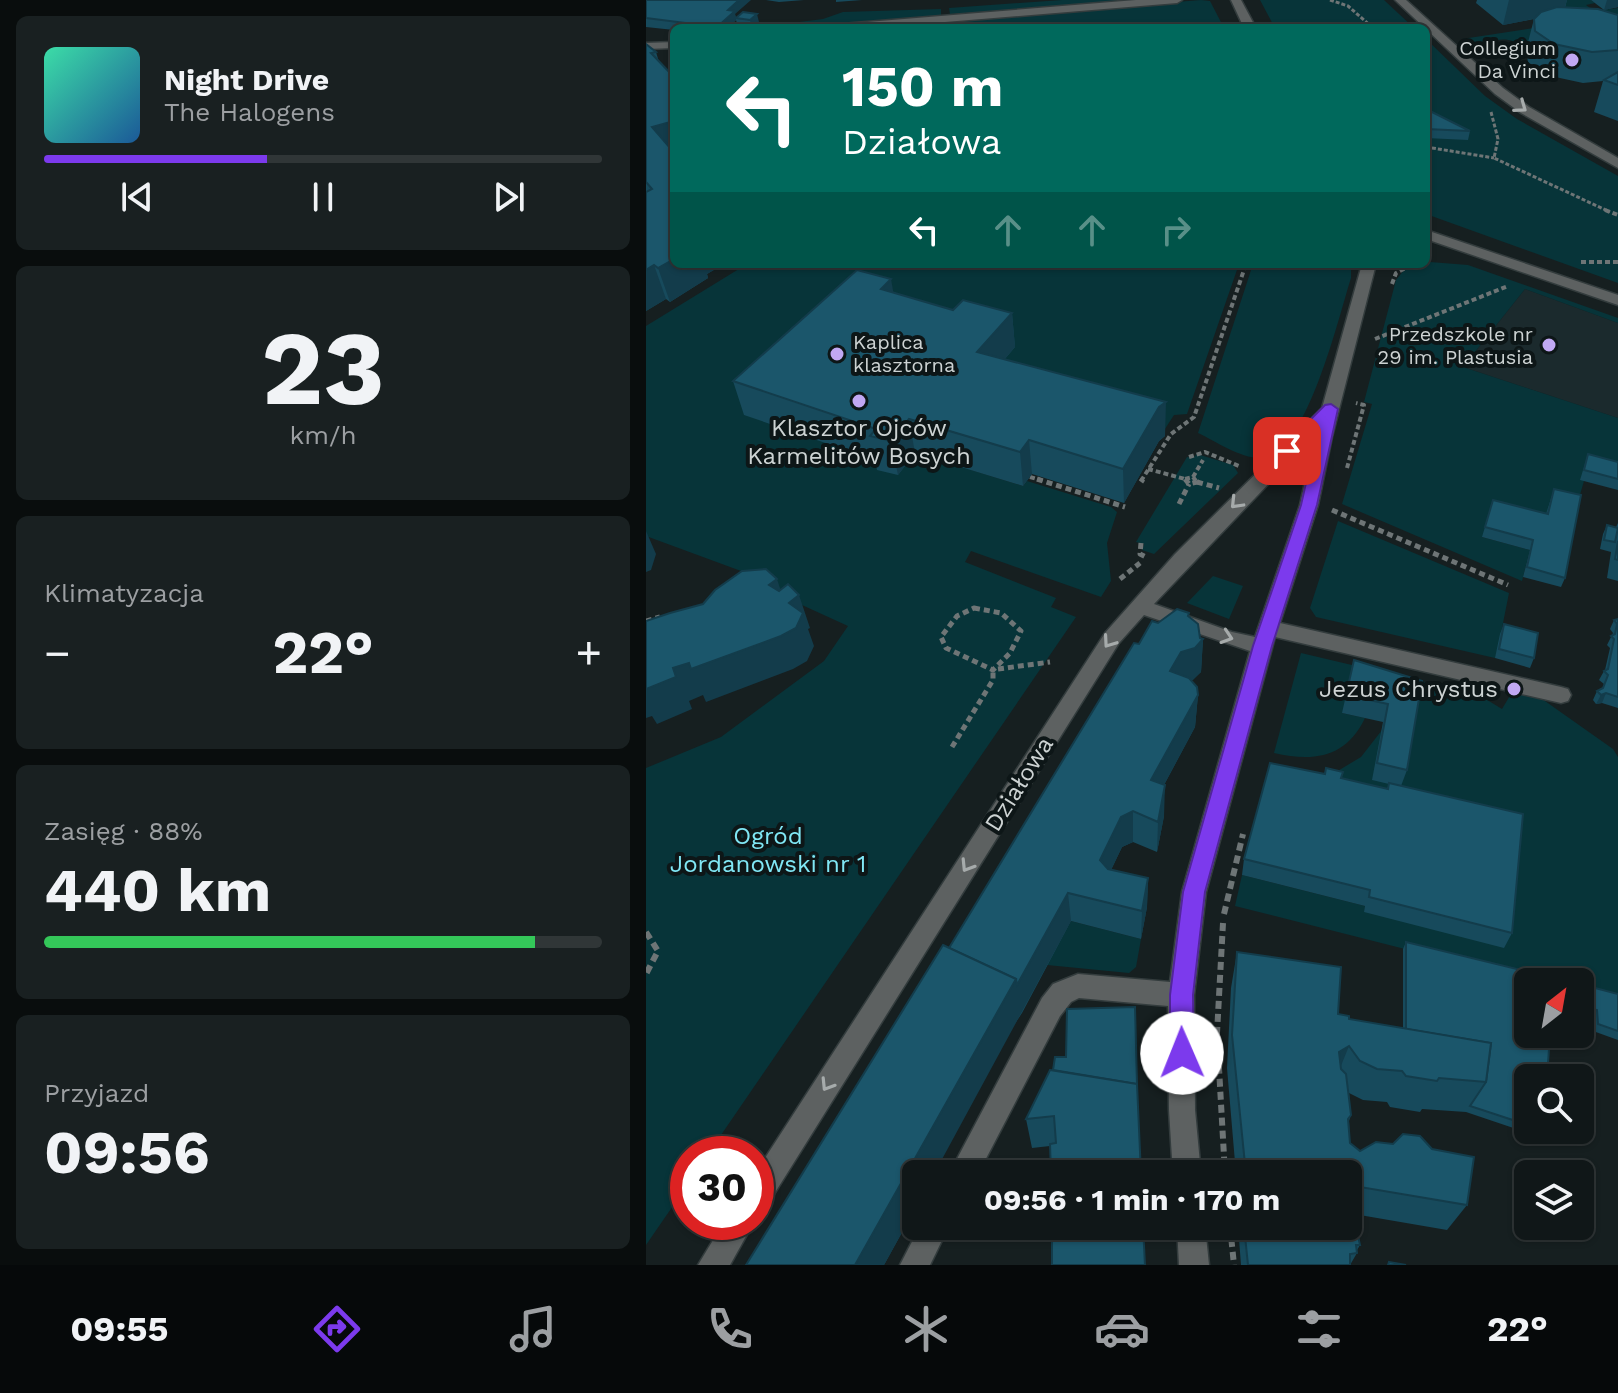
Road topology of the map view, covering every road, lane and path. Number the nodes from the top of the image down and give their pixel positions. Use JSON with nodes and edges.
{"nodes":[{"id":1,"x":1177,"y":0,"type":"edge"},
{"id":2,"x":1236,"y":0,"type":"edge"},
{"id":3,"x":1330,"y":0,"type":"edge"},
{"id":4,"x":1400,"y":0,"type":"edge"},
{"id":5,"x":880,"y":24,"type":"edge"},
{"id":6,"x":1248,"y":24,"type":"edge"},
{"id":7,"x":1368,"y":24,"type":"edge"},
{"id":8,"x":1426,"y":24,"type":"edge"},
{"id":9,"x":1430,"y":28,"type":"edge"},
{"id":10,"x":670,"y":45,"type":"edge"},
{"id":11,"x":646,"y":46,"type":"edge"},
{"id":12,"x":1498,"y":139,"type":"dead end"},
{"id":13,"x":1430,"y":148,"type":"edge"},
{"id":14,"x":1494,"y":158,"type":"junction"},
{"id":15,"x":1618,"y":164,"type":"edge"},
{"id":16,"x":1618,"y":215,"type":"edge"},
{"id":17,"x":1430,"y":235,"type":"edge"},
{"id":18,"x":1430,"y":246,"type":"edge"},
{"id":19,"x":1478,"y":253,"type":"junction"},
{"id":20,"x":1245,"y":268,"type":"edge"},
{"id":21,"x":1368,"y":268,"type":"edge"},
{"id":22,"x":1405,"y":268,"type":"edge"},
{"id":23,"x":1521,"y":280,"type":"dead end"},
{"id":24,"x":1389,"y":292,"type":"dead end"},
{"id":25,"x":1618,"y":300,"type":"edge"},
{"id":26,"x":1379,"y":329,"type":"dead end"},
{"id":27,"x":1360,"y":391,"type":"dead end"},
{"id":28,"x":1331,"y":409,"type":"junction"},
{"id":29,"x":1203,"y":460,"type":"dead end"},
{"id":30,"x":1146,"y":468,"type":"junction"},
{"id":31,"x":1030,"y":477,"type":"dead end"},
{"id":32,"x":1195,"y":479,"type":"junction"},
{"id":33,"x":1343,"y":481,"type":"dead end"},
{"id":34,"x":1141,"y":482,"type":"dead end"},
{"id":35,"x":1187,"y":482,"type":"junction"},
{"id":36,"x":1227,"y":490,"type":"dead end"},
{"id":37,"x":1339,"y":496,"type":"dead end"},
{"id":38,"x":1179,"y":504,"type":"dead end"},
{"id":39,"x":1125,"y":507,"type":"dead end"},
{"id":40,"x":1340,"y":513,"type":"dead end"},
{"id":41,"x":1331,"y":525,"type":"dead end"},
{"id":42,"x":1147,"y":558,"type":"dead end"},
{"id":43,"x":1120,"y":579,"type":"dead end"},
{"id":44,"x":1508,"y":585,"type":"dead end"},
{"id":45,"x":1139,"y":606,"type":"junction"},
{"id":46,"x":669,"y":619,"type":"edge"},
{"id":47,"x":646,"y":621,"type":"edge"},
{"id":48,"x":1265,"y":637,"type":"junction"},
{"id":49,"x":1050,"y":662,"type":"dead end"},
{"id":50,"x":993,"y":670,"type":"junction"},
{"id":51,"x":1561,"y":695,"type":"dead end"},
{"id":52,"x":952,"y":747,"type":"dead end"},
{"id":53,"x":1245,"y":824,"type":"dead end"},
{"id":54,"x":646,"y":932,"type":"edge"},
{"id":55,"x":646,"y":974,"type":"edge"},
{"id":56,"x":1181,"y":995,"type":"junction"},
{"id":57,"x":970,"y":1160,"type":"edge"},
{"id":58,"x":1186,"y":1160,"type":"edge"},
{"id":59,"x":1224,"y":1160,"type":"edge"},
{"id":60,"x":774,"y":1169,"type":"edge"},
{"id":61,"x":729,"y":1240,"type":"edge"},
{"id":62,"x":928,"y":1240,"type":"edge"},
{"id":63,"x":1192,"y":1240,"type":"edge"},
{"id":64,"x":1231,"y":1240,"type":"edge"},
{"id":65,"x":713,"y":1265,"type":"edge"},
{"id":66,"x":915,"y":1265,"type":"edge"},
{"id":67,"x":1194,"y":1265,"type":"edge"},
{"id":68,"x":1234,"y":1265,"type":"edge"}],
"edges":[{"from":1,"to":5,"type":"street"},
{"from":2,"to":6,"type":"street"},
{"from":3,"to":7,"type":"path"},
{"from":4,"to":8,"type":"street","one_way":true},
{"from":9,"to":15,"type":"street","one_way":true},
{"from":10,"to":11,"type":"street"},
{"from":12,"to":14,"type":"path"},
{"from":13,"to":14,"type":"path"},
{"from":14,"to":16,"type":"path"},
{"from":17,"to":19,"type":"street"},
{"from":18,"to":19,"type":"street"},
{"from":19,"to":25,"type":"street"},
{"from":20,"to":30,"type":"path"},
{"from":21,"to":28,"type":"street"},
{"from":22,"to":24,"type":"path"},
{"from":23,"to":26,"type":"path"},
{"from":27,"to":33,"type":"path"},
{"from":28,"to":45,"type":"street","name":"Działowa","one_way":true},
{"from":28,"to":48,"type":"street"},
{"from":29,"to":32,"type":"path"},
{"from":30,"to":34,"type":"path"},
{"from":30,"to":35,"type":"path"},
{"from":31,"to":39,"type":"path"},
{"from":32,"to":35,"type":"path"},
{"from":32,"to":36,"type":"path"},
{"from":35,"to":38,"type":"path"},
{"from":37,"to":41,"type":"path"},
{"from":40,"to":44,"type":"path"},
{"from":42,"to":43,"type":"path"},
{"from":45,"to":48,"type":"street","one_way":true},
{"from":45,"to":60,"type":"street","name":"Działowa","one_way":true},
{"from":46,"to":47,"type":"path"},
{"from":48,"to":51,"type":"street"},
{"from":48,"to":56,"type":"street"},
{"from":49,"to":50,"type":"path"},
{"from":50,"to":50,"type":"path"},
{"from":50,"to":52,"type":"path"},
{"from":53,"to":59,"type":"path"},
{"from":54,"to":55,"type":"path"},
{"from":56,"to":57,"type":"street"},
{"from":56,"to":58,"type":"street"},
{"from":61,"to":65,"type":"street"},
{"from":62,"to":66,"type":"street"},
{"from":63,"to":67,"type":"street"},
{"from":64,"to":68,"type":"path"}]}
